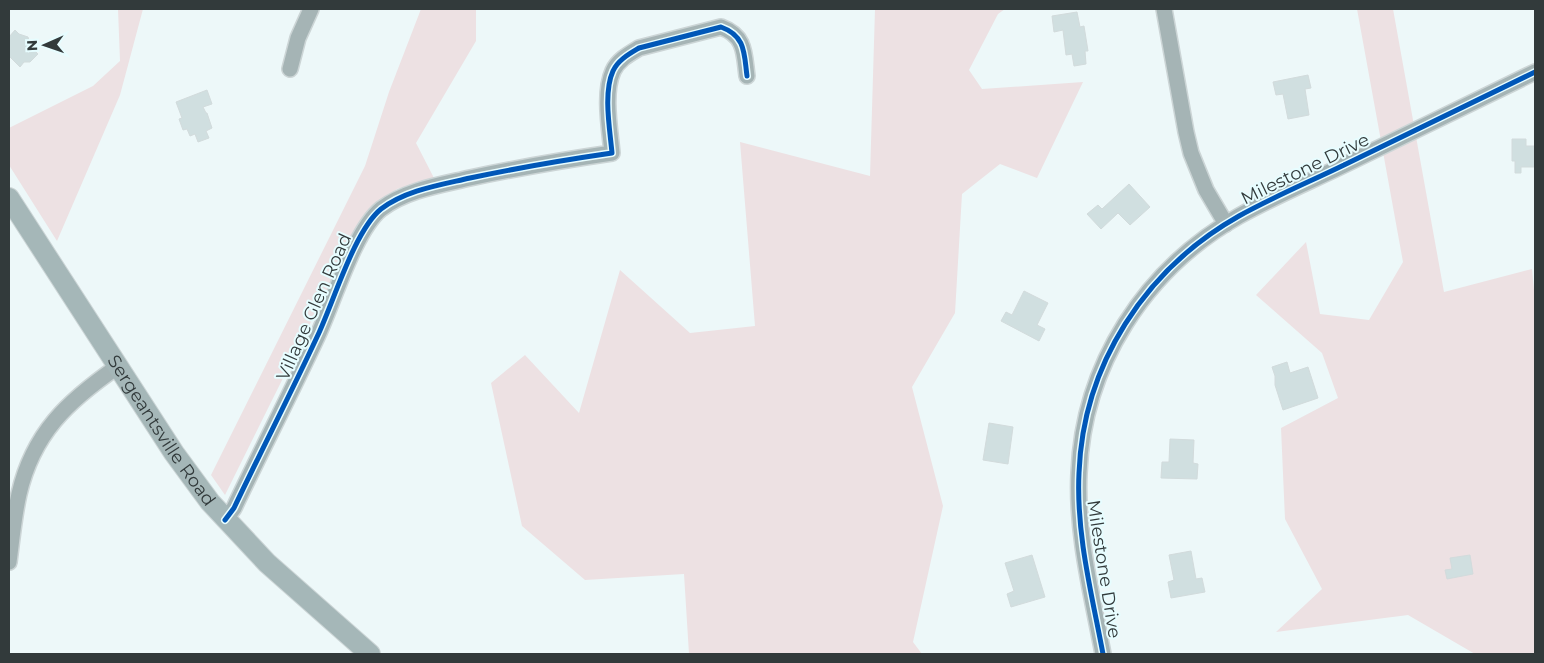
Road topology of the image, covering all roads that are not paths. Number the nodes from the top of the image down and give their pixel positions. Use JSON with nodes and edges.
{"nodes":[{"id":1,"x":311,"y":9,"type":"edge"},
{"id":2,"x":1164,"y":9,"type":"edge"},
{"id":3,"x":290,"y":69,"type":"dead end"},
{"id":4,"x":1535,"y":72,"type":"edge"},
{"id":5,"x":748,"y":76,"type":"dead end"},
{"id":6,"x":9,"y":198,"type":"edge"},
{"id":7,"x":1226,"y":224,"type":"junction"},
{"id":8,"x":117,"y":367,"type":"junction"},
{"id":9,"x":225,"y":520,"type":"junction"},
{"id":10,"x":9,"y":562,"type":"edge"},
{"id":11,"x":370,"y":654,"type":"edge"},
{"id":12,"x":1103,"y":654,"type":"edge"}],
"edges":[{"from":1,"to":3,"type":"street"},
{"from":2,"to":7,"type":"street"},
{"from":4,"to":7,"type":"street","name":"Milestone Drive"},
{"from":5,"to":9,"type":"street","name":"Village Glen Road"},
{"from":6,"to":8,"type":"main road","name":"Sergeantsville Road"},
{"from":7,"to":12,"type":"street","name":"Milestone Drive"},
{"from":8,"to":9,"type":"main road","name":"Sergeantsville Road"},
{"from":8,"to":10,"type":"street"},
{"from":9,"to":11,"type":"main road","name":"Sergeantsville Road"}]}
